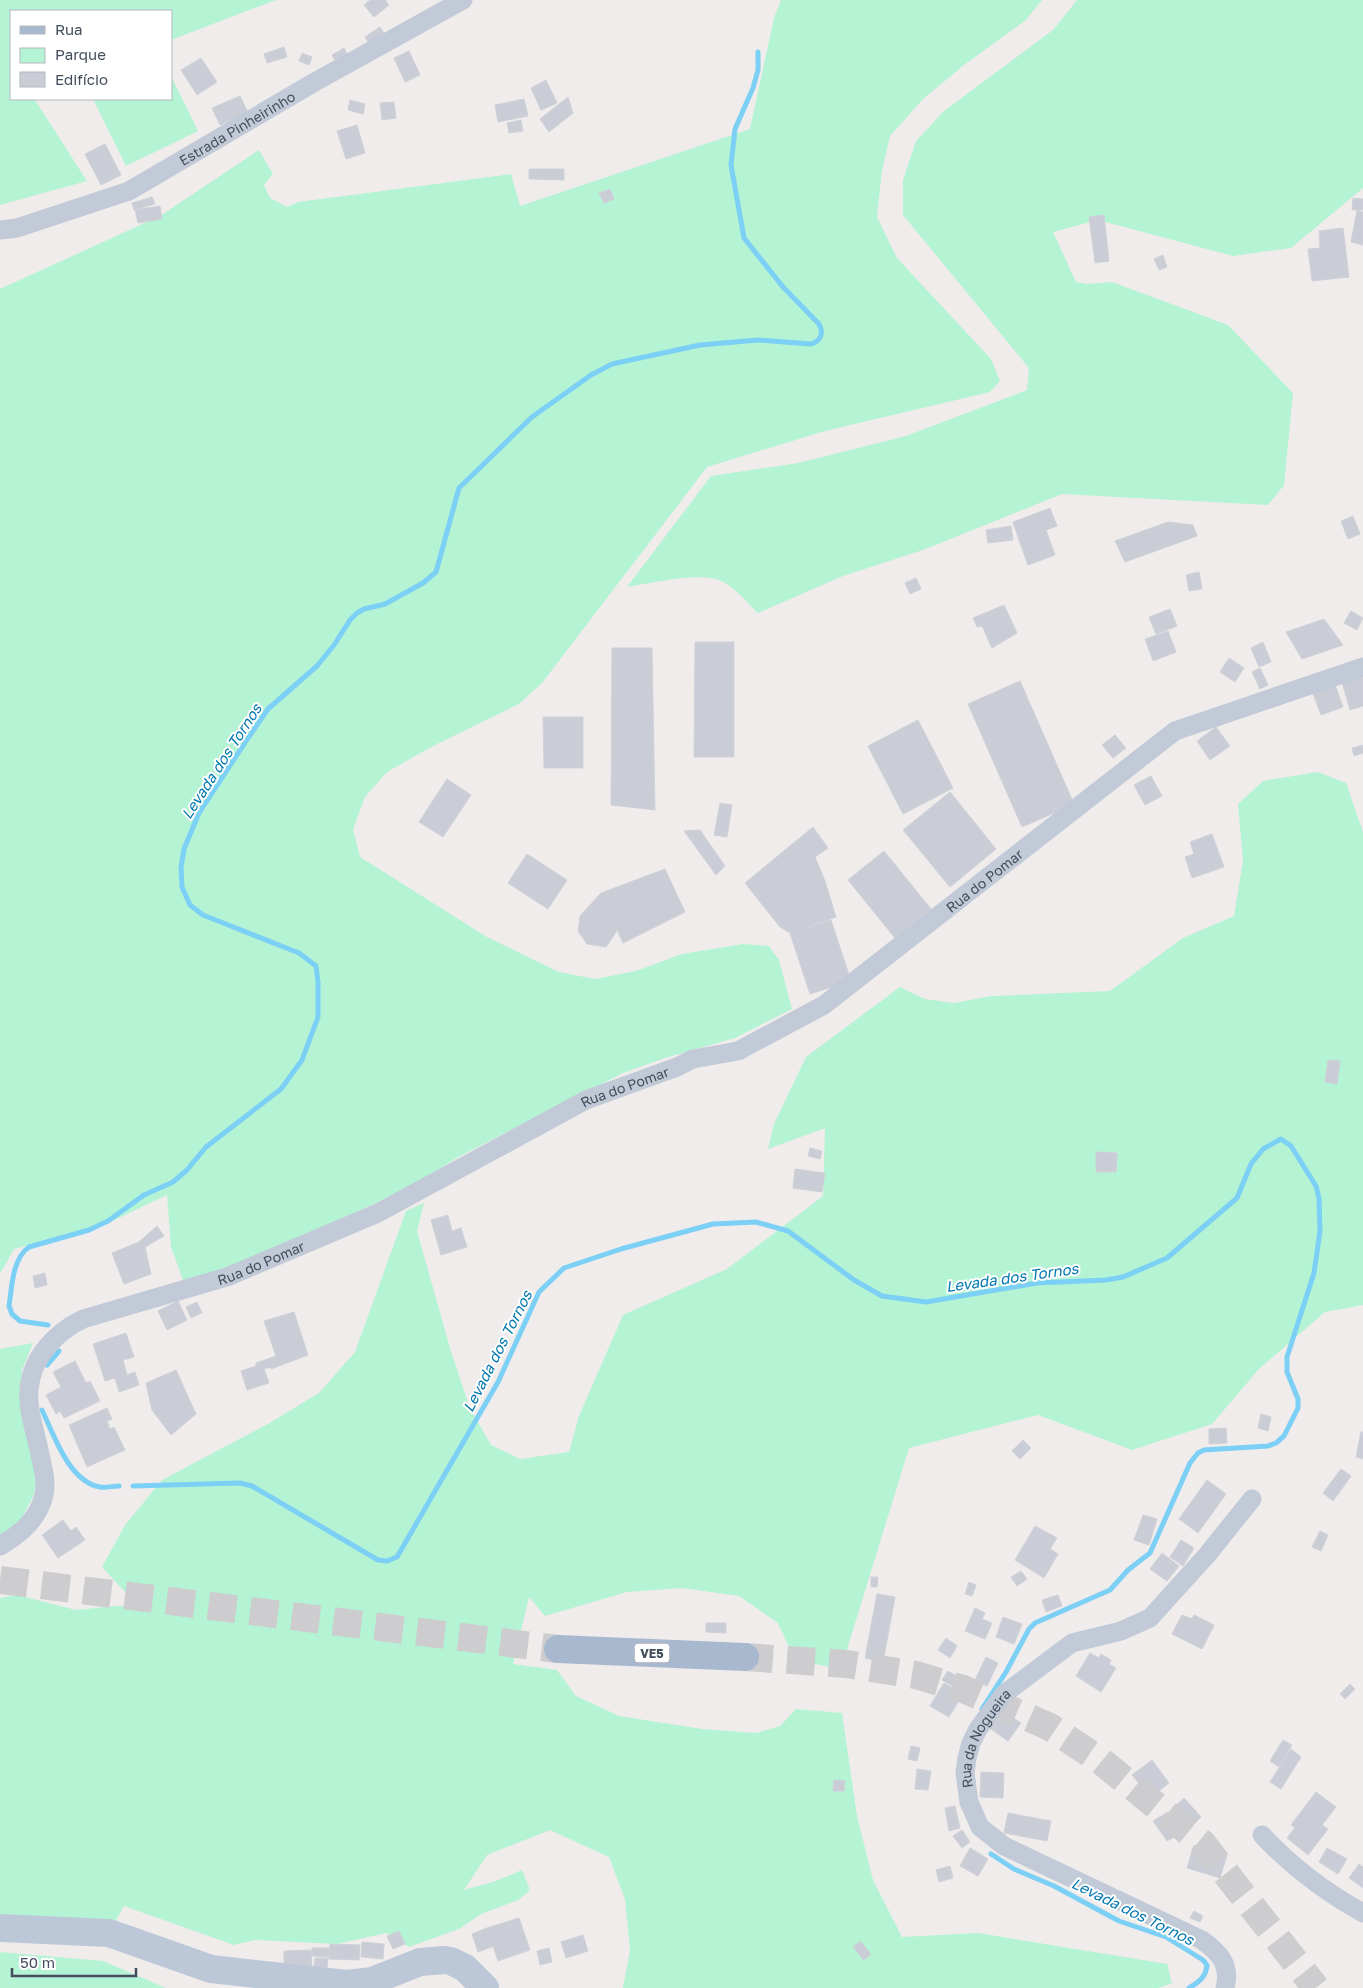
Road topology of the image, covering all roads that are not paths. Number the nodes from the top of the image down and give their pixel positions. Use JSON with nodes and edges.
{"nodes":[{"id":1,"x":463,"y":0,"type":"edge"},
{"id":2,"x":0,"y":230,"type":"edge"},
{"id":3,"x":1363,"y":667,"type":"edge"},
{"id":4,"x":1252,"y":1499,"type":"dead end"},
{"id":5,"x":0,"y":1546,"type":"edge"},
{"id":6,"x":558,"y":1649,"type":"tunnel mouth"},
{"id":7,"x":746,"y":1657,"type":"tunnel mouth"},
{"id":8,"x":1262,"y":1835,"type":"dead end"},
{"id":9,"x":1363,"y":1914,"type":"edge"},
{"id":10,"x":0,"y":1928,"type":"edge"},
{"id":11,"x":484,"y":1987,"type":"edge"},
{"id":12,"x":1225,"y":1988,"type":"edge"}],
"edges":[{"from":1,"to":2,"type":"street","name":"Estrada Pinheirinho"},
{"from":3,"to":5,"type":"street","name":"Rua do Pomar"},
{"from":4,"to":12,"type":"street","name":"Rua da Nogueira"},
{"from":6,"to":7,"type":"main road","number":"VE5"},
{"from":8,"to":9,"type":"street"},
{"from":10,"to":11,"type":"street"}]}
